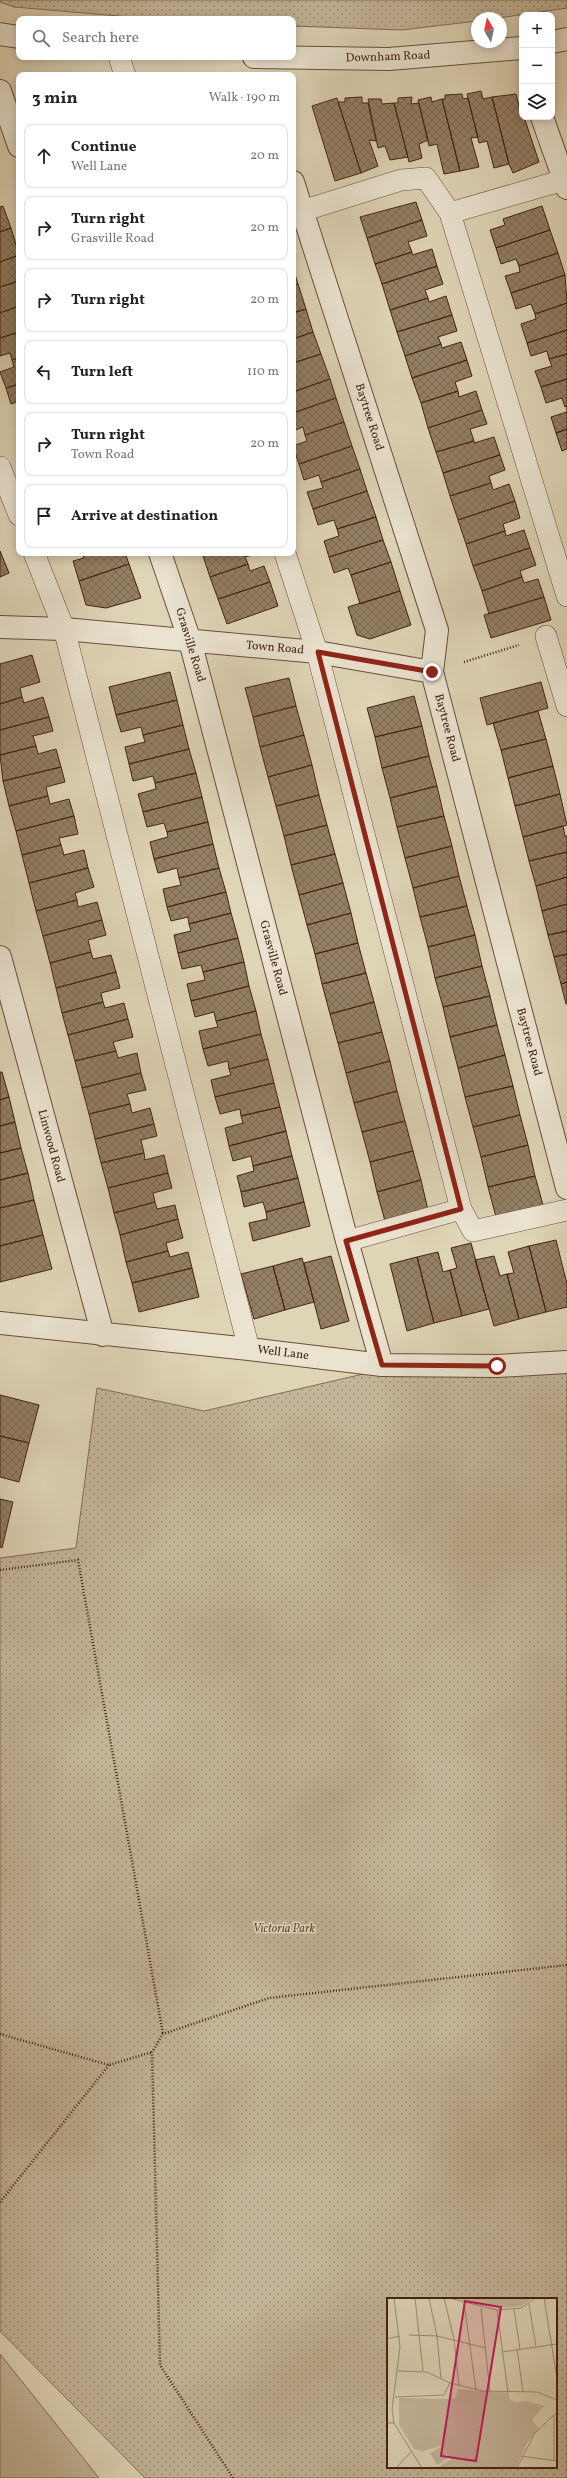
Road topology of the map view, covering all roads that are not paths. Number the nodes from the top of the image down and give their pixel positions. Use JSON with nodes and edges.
{"nodes":[{"id":1,"x":0,"y":34,"type":"edge"},
{"id":2,"x":16,"y":37,"type":"edge"},
{"id":3,"x":567,"y":39,"type":"edge"},
{"id":4,"x":555,"y":41,"type":"edge"},
{"id":5,"x":519,"y":52,"type":"edge"},
{"id":6,"x":296,"y":58,"type":"edge"},
{"id":7,"x":121,"y":60,"type":"edge"},
{"id":8,"x":254,"y":60,"type":"edge"},
{"id":9,"x":125,"y":72,"type":"edge"},
{"id":10,"x":257,"y":72,"type":"edge"},
{"id":11,"x":0,"y":91,"type":"edge"},
{"id":12,"x":543,"y":120,"type":"edge"},
{"id":13,"x":16,"y":137,"type":"edge"},
{"id":14,"x":566,"y":182,"type":"edge"},
{"id":15,"x":296,"y":192,"type":"edge"},
{"id":16,"x":302,"y":211,"type":"junction"},
{"id":17,"x":450,"y":213,"type":"junction"},
{"id":18,"x":0,"y":467,"type":"edge"},
{"id":19,"x":16,"y":507,"type":"edge"},
{"id":20,"x":35,"y":556,"type":"edge"},
{"id":21,"x":161,"y":556,"type":"edge"},
{"id":22,"x":286,"y":556,"type":"edge"},
{"id":23,"x":567,"y":596,"type":"edge"},
{"id":24,"x":0,"y":627,"type":"edge"},
{"id":25,"x":64,"y":629,"type":"junction"},
{"id":26,"x":546,"y":636,"type":"road end"},
{"id":27,"x":190,"y":641,"type":"junction"},
{"id":28,"x":318,"y":652,"type":"junction"},
{"id":29,"x":432,"y":672,"type":"junction"},
{"id":30,"x":567,"y":706,"type":"edge"},
{"id":31,"x":0,"y":957,"type":"edge"},
{"id":32,"x":567,"y":1188,"type":"edge"},
{"id":33,"x":461,"y":1209,"type":"junction"},
{"id":34,"x":567,"y":1210,"type":"edge"},
{"id":35,"x":346,"y":1241,"type":"junction"},
{"id":36,"x":0,"y":1323,"type":"edge"},
{"id":37,"x":103,"y":1335,"type":"junction"},
{"id":38,"x":249,"y":1349,"type":"junction"},
{"id":39,"x":567,"y":1362,"type":"edge"},
{"id":40,"x":382,"y":1365,"type":"junction"}],
"edges":[{"from":1,"to":2,"type":"street"},
{"from":3,"to":4,"type":"street"},
{"from":5,"to":6,"type":"street","name":"Downham Road"},
{"from":7,"to":9,"type":"lane"},
{"from":8,"to":10,"type":"street"},
{"from":11,"to":13,"type":"street"},
{"from":12,"to":14,"type":"street"},
{"from":14,"to":17,"type":"lane"},
{"from":15,"to":16,"type":"street","name":"Baytree Road"},
{"from":16,"to":17,"type":"lane"},
{"from":16,"to":29,"type":"street","name":"Baytree Road"},
{"from":17,"to":23,"type":"lane"},
{"from":18,"to":19,"type":"lane"},
{"from":20,"to":25,"type":"lane"},
{"from":21,"to":27,"type":"street","name":"Grasville Road"},
{"from":22,"to":28,"type":"lane"},
{"from":24,"to":25,"type":"street","name":"Town Road"},
{"from":25,"to":27,"type":"street","name":"Town Road"},
{"from":25,"to":38,"type":"lane"},
{"from":26,"to":30,"type":"lane"},
{"from":27,"to":28,"type":"street","name":"Town Road"},
{"from":27,"to":35,"type":"street","name":"Grasville Road"},
{"from":28,"to":29,"type":"street","name":"Town Road"},
{"from":28,"to":33,"type":"lane"},
{"from":29,"to":32,"type":"street","name":"Baytree Road"},
{"from":31,"to":37,"type":"street","name":"Linwood Road"},
{"from":33,"to":34,"type":"lane"},
{"from":33,"to":35,"type":"lane"},
{"from":35,"to":40,"type":"street","name":"Grasville Road"},
{"from":36,"to":37,"type":"street","name":"Well Lane"},
{"from":37,"to":38,"type":"street","name":"Well Lane"},
{"from":38,"to":40,"type":"street","name":"Well Lane"},
{"from":39,"to":40,"type":"street","name":"Well Lane"}]}
